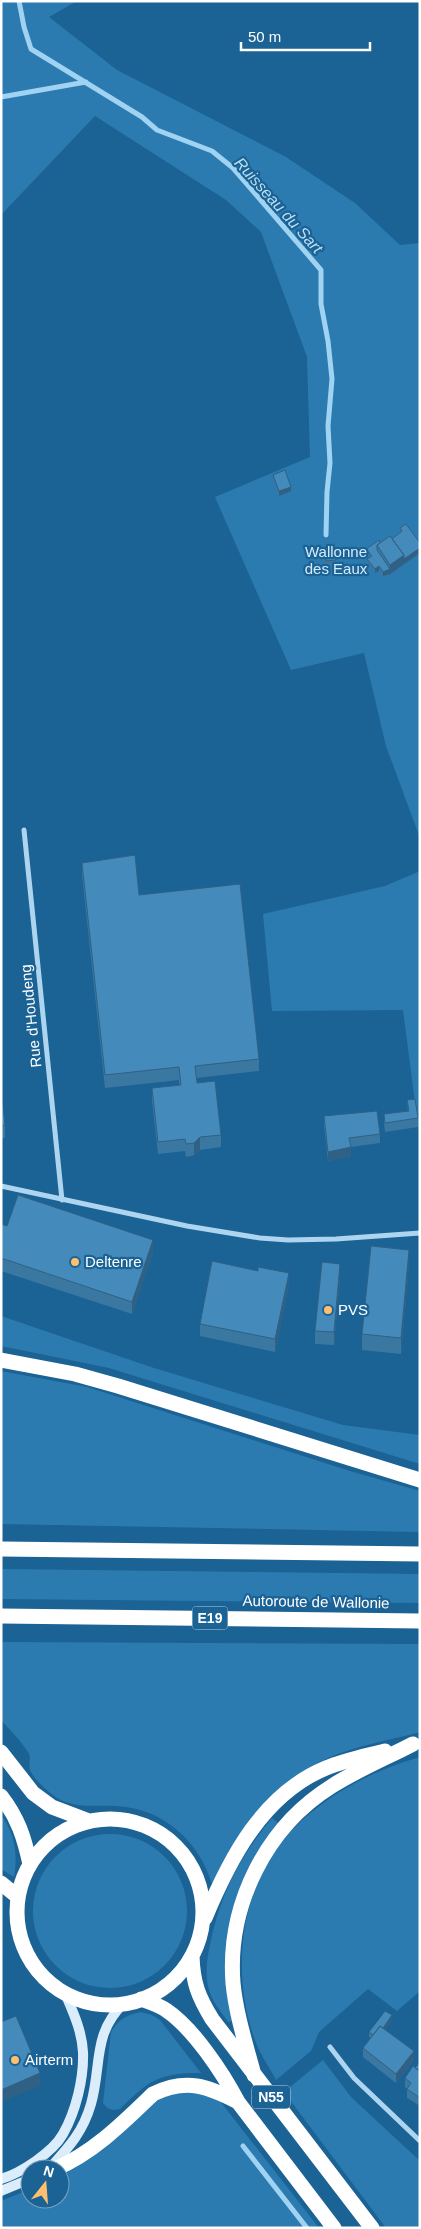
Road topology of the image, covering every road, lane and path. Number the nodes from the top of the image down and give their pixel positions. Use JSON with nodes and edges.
{"nodes":[{"id":1,"x":24,"y":830,"type":"dead end"},
{"id":2,"x":1,"y":1186,"type":"edge"},
{"id":3,"x":62,"y":1200,"type":"junction"},
{"id":4,"x":420,"y":1233,"type":"edge"},
{"id":5,"x":1,"y":1360,"type":"edge"},
{"id":6,"x":420,"y":1480,"type":"edge"},
{"id":7,"x":1,"y":1550,"type":"edge"},
{"id":8,"x":420,"y":1554,"type":"edge"},
{"id":9,"x":1,"y":1616,"type":"edge"},
{"id":10,"x":420,"y":1621,"type":"edge"},
{"id":11,"x":416,"y":1743,"type":"edge"},
{"id":12,"x":1,"y":1752,"type":"edge"},
{"id":13,"x":1,"y":1796,"type":"edge"},
{"id":14,"x":89,"y":1821,"type":"junction"},
{"id":15,"x":30,"y":1864,"type":"junction"},
{"id":16,"x":1,"y":1883,"type":"edge"},
{"id":17,"x":18,"y":1897,"type":"junction"},
{"id":18,"x":203,"y":1924,"type":"junction"},
{"id":19,"x":192,"y":1956,"type":"junction"},
{"id":20,"x":65,"y":1993,"type":"junction"},
{"id":21,"x":141,"y":1999,"type":"junction"},
{"id":22,"x":124,"y":2004,"type":"junction"},
{"id":23,"x":330,"y":2047,"type":"dead end"},
{"id":24,"x":254,"y":2075,"type":"junction"},
{"id":25,"x":238,"y":2102,"type":"junction"},
{"id":26,"x":420,"y":2141,"type":"edge"},
{"id":27,"x":58,"y":2159,"type":"edge"},
{"id":28,"x":70,"y":2163,"type":"edge"},
{"id":29,"x":1,"y":2179,"type":"edge"},
{"id":30,"x":20,"y":2183,"type":"edge"},
{"id":31,"x":1,"y":2191,"type":"edge"},
{"id":32,"x":334,"y":2228,"type":"edge"},
{"id":33,"x":372,"y":2228,"type":"edge"}],
"edges":[{"from":1,"to":3,"type":"street","name":"Rue d'Houdeng"},
{"from":2,"to":3,"type":"street"},
{"from":3,"to":4,"type":"street"},
{"from":5,"to":6,"type":"highway"},
{"from":7,"to":8,"type":"highway"},
{"from":9,"to":10,"type":"highway","name":"Autoroute de Wallonie","number":"E19"},
{"from":11,"to":18,"type":"highway"},
{"from":11,"to":24,"type":"highway"},
{"from":12,"to":14,"type":"highway","number":"N55"},
{"from":13,"to":15,"type":"highway"},
{"from":14,"to":15,"type":"highway","number":"N55"},
{"from":14,"to":18,"type":"highway","number":"N55"},
{"from":15,"to":17,"type":"highway","number":"N55"},
{"from":16,"to":17,"type":"highway"},
{"from":17,"to":20,"type":"highway","number":"N55"},
{"from":18,"to":19,"type":"highway","number":"N55"},
{"from":19,"to":21,"type":"highway","number":"N55"},
{"from":19,"to":24,"type":"highway","number":"N55"},
{"from":20,"to":22,"type":"highway","number":"N55"},
{"from":20,"to":29,"type":"main road"},
{"from":21,"to":22,"type":"highway","number":"N55"},
{"from":21,"to":25,"type":"highway","number":"N55"},
{"from":22,"to":27,"type":"main road"},
{"from":23,"to":26,"type":"street"},
{"from":24,"to":33,"type":"highway","number":"N55"},
{"from":25,"to":28,"type":"highway"},
{"from":25,"to":32,"type":"highway","number":"N55"},
{"from":30,"to":31,"type":"main road"}]}
